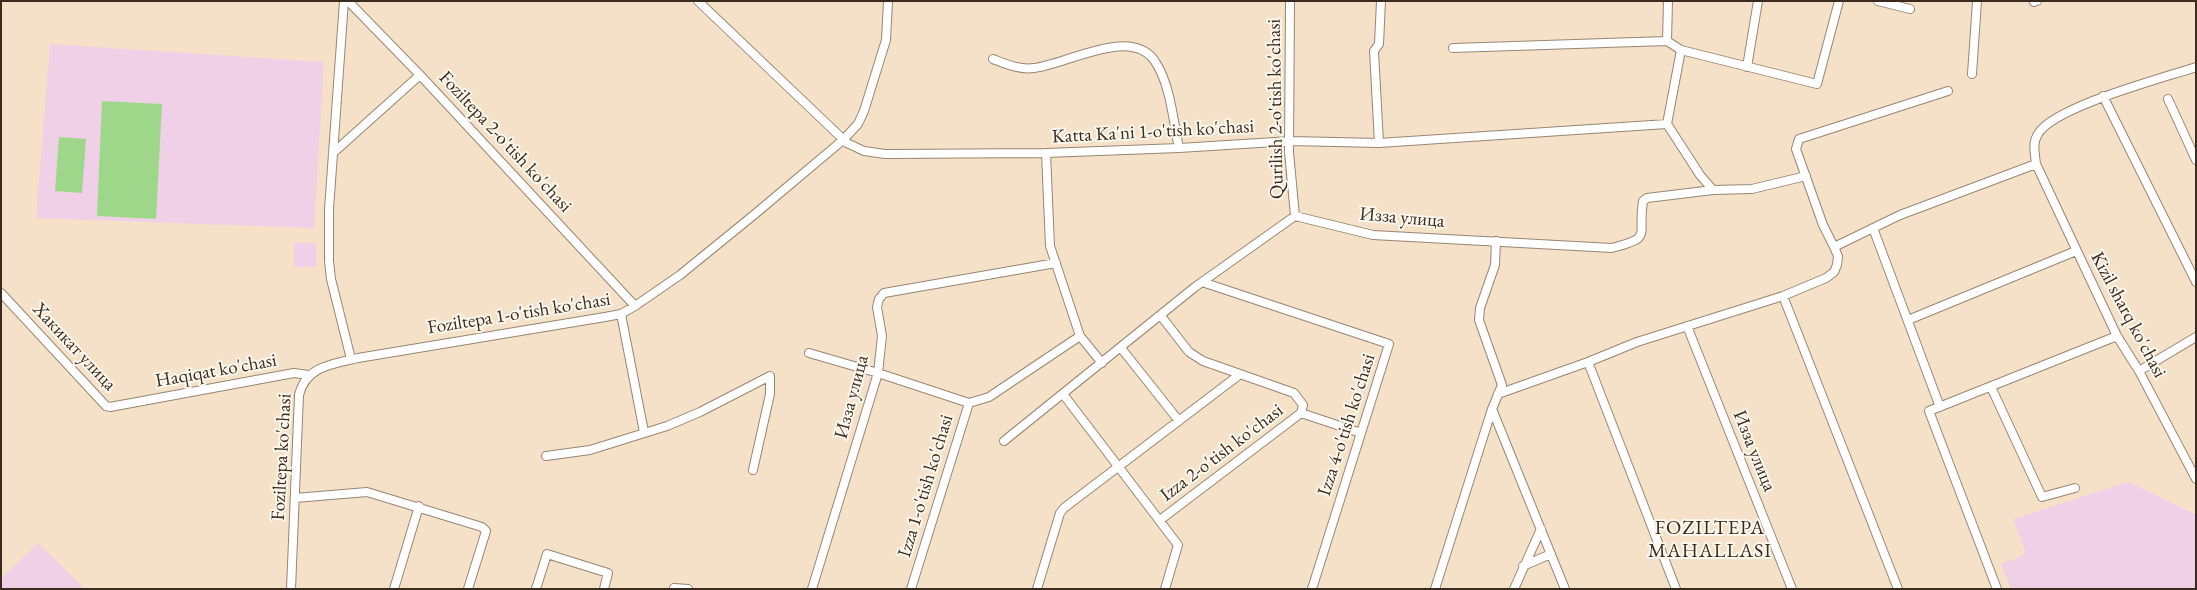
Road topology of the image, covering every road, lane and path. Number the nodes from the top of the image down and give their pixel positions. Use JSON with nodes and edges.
{"nodes":[{"id":1,"x":344,"y":1,"type":"edge"},
{"id":2,"x":348,"y":1,"type":"edge"},
{"id":3,"x":698,"y":1,"type":"edge"},
{"id":4,"x":888,"y":1,"type":"edge"},
{"id":5,"x":1290,"y":1,"type":"edge"},
{"id":6,"x":1381,"y":1,"type":"edge"},
{"id":7,"x":1668,"y":1,"type":"edge"},
{"id":8,"x":1758,"y":1,"type":"edge"},
{"id":9,"x":1839,"y":1,"type":"edge"},
{"id":10,"x":1878,"y":1,"type":"edge"},
{"id":11,"x":1977,"y":1,"type":"edge"},
{"id":12,"x":1910,"y":9,"type":"dead end"},
{"id":13,"x":1667,"y":41,"type":"junction"},
{"id":14,"x":1454,"y":48,"type":"dead end"},
{"id":15,"x":1681,"y":50,"type":"junction"},
{"id":16,"x":993,"y":59,"type":"dead end"},
{"id":17,"x":1747,"y":67,"type":"junction"},
{"id":18,"x":2196,"y":67,"type":"edge"},
{"id":19,"x":1972,"y":74,"type":"dead end"},
{"id":20,"x":420,"y":75,"type":"junction"},
{"id":21,"x":1948,"y":91,"type":"dead end"},
{"id":22,"x":2103,"y":96,"type":"junction"},
{"id":23,"x":2168,"y":99,"type":"dead end"},
{"id":24,"x":1667,"y":124,"type":"junction"},
{"id":25,"x":843,"y":140,"type":"junction"},
{"id":26,"x":1290,"y":141,"type":"junction"},
{"id":27,"x":1379,"y":143,"type":"junction"},
{"id":28,"x":1179,"y":148,"type":"junction"},
{"id":29,"x":333,"y":153,"type":"junction"},
{"id":30,"x":1046,"y":153,"type":"junction"},
{"id":31,"x":2196,"y":160,"type":"edge"},
{"id":32,"x":2036,"y":164,"type":"junction"},
{"id":33,"x":1806,"y":176,"type":"junction"},
{"id":34,"x":1713,"y":190,"type":"junction"},
{"id":35,"x":1295,"y":216,"type":"junction"},
{"id":36,"x":1873,"y":228,"type":"junction"},
{"id":37,"x":1496,"y":241,"type":"junction"},
{"id":38,"x":1834,"y":247,"type":"junction"},
{"id":39,"x":2076,"y":250,"type":"junction"},
{"id":40,"x":1056,"y":263,"type":"junction"},
{"id":41,"x":1202,"y":282,"type":"junction"},
{"id":42,"x":2196,"y":282,"type":"edge"},
{"id":43,"x":1,"y":293,"type":"edge"},
{"id":44,"x":1783,"y":296,"type":"junction"},
{"id":45,"x":635,"y":306,"type":"junction"},
{"id":46,"x":621,"y":314,"type":"junction"},
{"id":47,"x":1161,"y":316,"type":"junction"},
{"id":48,"x":1908,"y":320,"type":"junction"},
{"id":49,"x":1687,"y":326,"type":"junction"},
{"id":50,"x":1080,"y":336,"type":"junction"},
{"id":51,"x":2117,"y":336,"type":"junction"},
{"id":52,"x":2196,"y":337,"type":"edge"},
{"id":53,"x":1121,"y":348,"type":"junction"},
{"id":54,"x":809,"y":354,"type":"dead end"},
{"id":55,"x":351,"y":360,"type":"junction"},
{"id":56,"x":1588,"y":362,"type":"junction"},
{"id":57,"x":1102,"y":363,"type":"junction"},
{"id":58,"x":2139,"y":371,"type":"junction"},
{"id":59,"x":878,"y":373,"type":"junction"},
{"id":60,"x":308,"y":375,"type":"junction"},
{"id":61,"x":1239,"y":375,"type":"junction"},
{"id":62,"x":1991,"y":387,"type":"junction"},
{"id":63,"x":1063,"y":394,"type":"junction"},
{"id":64,"x":1498,"y":394,"type":"junction"},
{"id":65,"x":129,"y":403,"type":"joint"},
{"id":66,"x":969,"y":403,"type":"junction"},
{"id":67,"x":1940,"y":407,"type":"junction"},
{"id":68,"x":1492,"y":409,"type":"junction"},
{"id":69,"x":1301,"y":413,"type":"junction"},
{"id":70,"x":1180,"y":421,"type":"junction"},
{"id":71,"x":644,"y":432,"type":"junction"},
{"id":72,"x":1361,"y":433,"type":"junction"},
{"id":73,"x":1004,"y":441,"type":"dead end"},
{"id":74,"x":546,"y":456,"type":"dead end"},
{"id":75,"x":1118,"y":465,"type":"junction"},
{"id":76,"x":753,"y":470,"type":"dead end"},
{"id":77,"x":2196,"y":479,"type":"edge"},
{"id":78,"x":2075,"y":488,"type":"dead end"},
{"id":79,"x":295,"y":498,"type":"junction"},
{"id":80,"x":419,"y":506,"type":"junction"},
{"id":81,"x":1160,"y":520,"type":"junction"},
{"id":82,"x":1541,"y":529,"type":"junction"},
{"id":83,"x":1551,"y":554,"type":"junction"},
{"id":84,"x":1523,"y":566,"type":"junction"},
{"id":85,"x":674,"y":588,"type":"edge"},
{"id":86,"x":291,"y":589,"type":"edge"},
{"id":87,"x":394,"y":589,"type":"edge"},
{"id":88,"x":468,"y":589,"type":"edge"},
{"id":89,"x":536,"y":589,"type":"edge"},
{"id":90,"x":604,"y":589,"type":"edge"},
{"id":91,"x":688,"y":589,"type":"edge"},
{"id":92,"x":812,"y":589,"type":"edge"},
{"id":93,"x":911,"y":589,"type":"edge"},
{"id":94,"x":1037,"y":589,"type":"edge"},
{"id":95,"x":1165,"y":589,"type":"edge"},
{"id":96,"x":1312,"y":589,"type":"edge"},
{"id":97,"x":1434,"y":589,"type":"edge"},
{"id":98,"x":1514,"y":589,"type":"edge"},
{"id":99,"x":1565,"y":589,"type":"edge"},
{"id":100,"x":1676,"y":589,"type":"edge"},
{"id":101,"x":1792,"y":589,"type":"edge"},
{"id":102,"x":1898,"y":589,"type":"edge"},
{"id":103,"x":1997,"y":589,"type":"edge"}],
"edges":[{"from":1,"to":29,"type":"street"},
{"from":2,"to":20,"type":"street","name":"Foziltepa 2-o'tish ko'chasi"},
{"from":3,"to":25,"type":"street","name":"Katta Ka'ni 1-o'tish ko'chasi"},
{"from":4,"to":25,"type":"street","name":"Foziltepa 1-o'tish ko'chasi"},
{"from":5,"to":26,"type":"street","name":"Qurilish 2-o'tish ko'chasi"},
{"from":6,"to":27,"type":"street"},
{"from":7,"to":13,"type":"street"},
{"from":8,"to":17,"type":"street"},
{"from":9,"to":17,"type":"street"},
{"from":10,"to":12,"type":"street"},
{"from":11,"to":19,"type":"street"},
{"from":13,"to":14,"type":"street"},
{"from":13,"to":15,"type":"street"},
{"from":15,"to":17,"type":"street"},
{"from":15,"to":24,"type":"street"},
{"from":16,"to":28,"type":"street"},
{"from":18,"to":22,"type":"street","name":"Kizil sharq ko'chasi"},
{"from":20,"to":29,"type":"street"},
{"from":20,"to":45,"type":"street","name":"Foziltepa 2-o'tish ko'chasi"},
{"from":21,"to":33,"type":"street"},
{"from":22,"to":32,"type":"street","name":"Kizil sharq ko'chasi"},
{"from":22,"to":42,"type":"street"},
{"from":23,"to":31,"type":"street"},
{"from":24,"to":27,"type":"street","name":"Katta Ka'ni 1-o'tish ko'chasi"},
{"from":24,"to":34,"type":"street"},
{"from":25,"to":30,"type":"street","name":"Katta Ka'ni 1-o'tish ko'chasi"},
{"from":25,"to":45,"type":"street","name":"Foziltepa 1-o'tish ko'chasi"},
{"from":26,"to":27,"type":"street","name":"Katta Ka'ni 1-o'tish ko'chasi"},
{"from":26,"to":28,"type":"street","name":"Katta Ka'ni 1-o'tish ko'chasi"},
{"from":26,"to":35,"type":"street","name":"Qurilish 2-o'tish ko'chasi"},
{"from":28,"to":30,"type":"street","name":"Katta Ka'ni 1-o'tish ko'chasi"},
{"from":29,"to":55,"type":"street"},
{"from":30,"to":40,"type":"street"},
{"from":32,"to":36,"type":"street"},
{"from":32,"to":39,"type":"street","name":"Kizil sharq ko'chasi"},
{"from":33,"to":34,"type":"street"},
{"from":33,"to":38,"type":"street"},
{"from":34,"to":37,"type":"street","name":"Изза улица"},
{"from":35,"to":37,"type":"street","name":"Изза улица"},
{"from":35,"to":41,"type":"street"},
{"from":36,"to":38,"type":"street"},
{"from":36,"to":48,"type":"street"},
{"from":37,"to":64,"type":"street"},
{"from":38,"to":44,"type":"street"},
{"from":39,"to":48,"type":"street"},
{"from":39,"to":51,"type":"street","name":"Kizil sharq ko'chasi"},
{"from":40,"to":50,"type":"street"},
{"from":40,"to":59,"type":"street","name":"Изза улица"},
{"from":41,"to":47,"type":"street"},
{"from":41,"to":72,"type":"street","name":"Izza 4-o'tish ko'chasi"},
{"from":43,"to":65,"type":"street","name":"Хакикат улица"},
{"from":44,"to":49,"type":"street"},
{"from":44,"to":102,"type":"street"},
{"from":45,"to":46,"type":"street","name":"Foziltepa 1-o'tish ko'chasi"},
{"from":46,"to":55,"type":"street","name":"Foziltepa 1-o'tish ko'chasi"},
{"from":46,"to":71,"type":"street"},
{"from":47,"to":53,"type":"street"},
{"from":47,"to":61,"type":"street","name":"Izza 2-o'tish ko'chasi"},
{"from":48,"to":67,"type":"street"},
{"from":49,"to":56,"type":"street"},
{"from":49,"to":101,"type":"street","name":"Изза улица"},
{"from":50,"to":57,"type":"street"},
{"from":50,"to":66,"type":"street","name":"Izza 1-o'tish ko'chasi"},
{"from":51,"to":58,"type":"street","name":"Kizil sharq ko'chasi"},
{"from":51,"to":62,"type":"street"},
{"from":52,"to":58,"type":"street"},
{"from":53,"to":57,"type":"street"},
{"from":53,"to":70,"type":"street"},
{"from":54,"to":59,"type":"street"},
{"from":55,"to":60,"type":"street","name":"Foziltepa ko'chasi"},
{"from":56,"to":64,"type":"street"},
{"from":56,"to":100,"type":"street"},
{"from":57,"to":63,"type":"street"},
{"from":58,"to":77,"type":"street","name":"Kizil sharq ko'chasi"},
{"from":59,"to":66,"type":"street"},
{"from":59,"to":92,"type":"street","name":"Изза улица"},
{"from":60,"to":65,"type":"street","name":"Haqiqat ko'chasi"},
{"from":60,"to":79,"type":"street","name":"Foziltepa ko'chasi"},
{"from":61,"to":69,"type":"street","name":"Izza 2-o'tish ko'chasi"},
{"from":61,"to":70,"type":"street"},
{"from":62,"to":67,"type":"street"},
{"from":62,"to":78,"type":"street"},
{"from":63,"to":73,"type":"street"},
{"from":63,"to":75,"type":"street"},
{"from":64,"to":68,"type":"street"},
{"from":66,"to":93,"type":"street","name":"Izza 1-o'tish ko'chasi"},
{"from":67,"to":103,"type":"street"},
{"from":68,"to":82,"type":"street"},
{"from":68,"to":97,"type":"street"},
{"from":69,"to":72,"type":"street"},
{"from":69,"to":81,"type":"street","name":"Izza 2-o'tish ko'chasi"},
{"from":70,"to":75,"type":"street"},
{"from":71,"to":74,"type":"street"},
{"from":71,"to":76,"type":"street"},
{"from":72,"to":96,"type":"street","name":"Izza 4-o'tish ko'chasi"},
{"from":75,"to":81,"type":"street"},
{"from":75,"to":94,"type":"street"},
{"from":79,"to":80,"type":"street"},
{"from":79,"to":86,"type":"street","name":"Foziltepa ko'chasi"},
{"from":80,"to":87,"type":"street"},
{"from":80,"to":88,"type":"street"},
{"from":81,"to":95,"type":"street"},
{"from":82,"to":83,"type":"street"},
{"from":82,"to":84,"type":"street"},
{"from":83,"to":84,"type":"street"},
{"from":83,"to":99,"type":"street"},
{"from":84,"to":98,"type":"street"},
{"from":85,"to":91,"type":"street"},
{"from":89,"to":90,"type":"street"}]}
